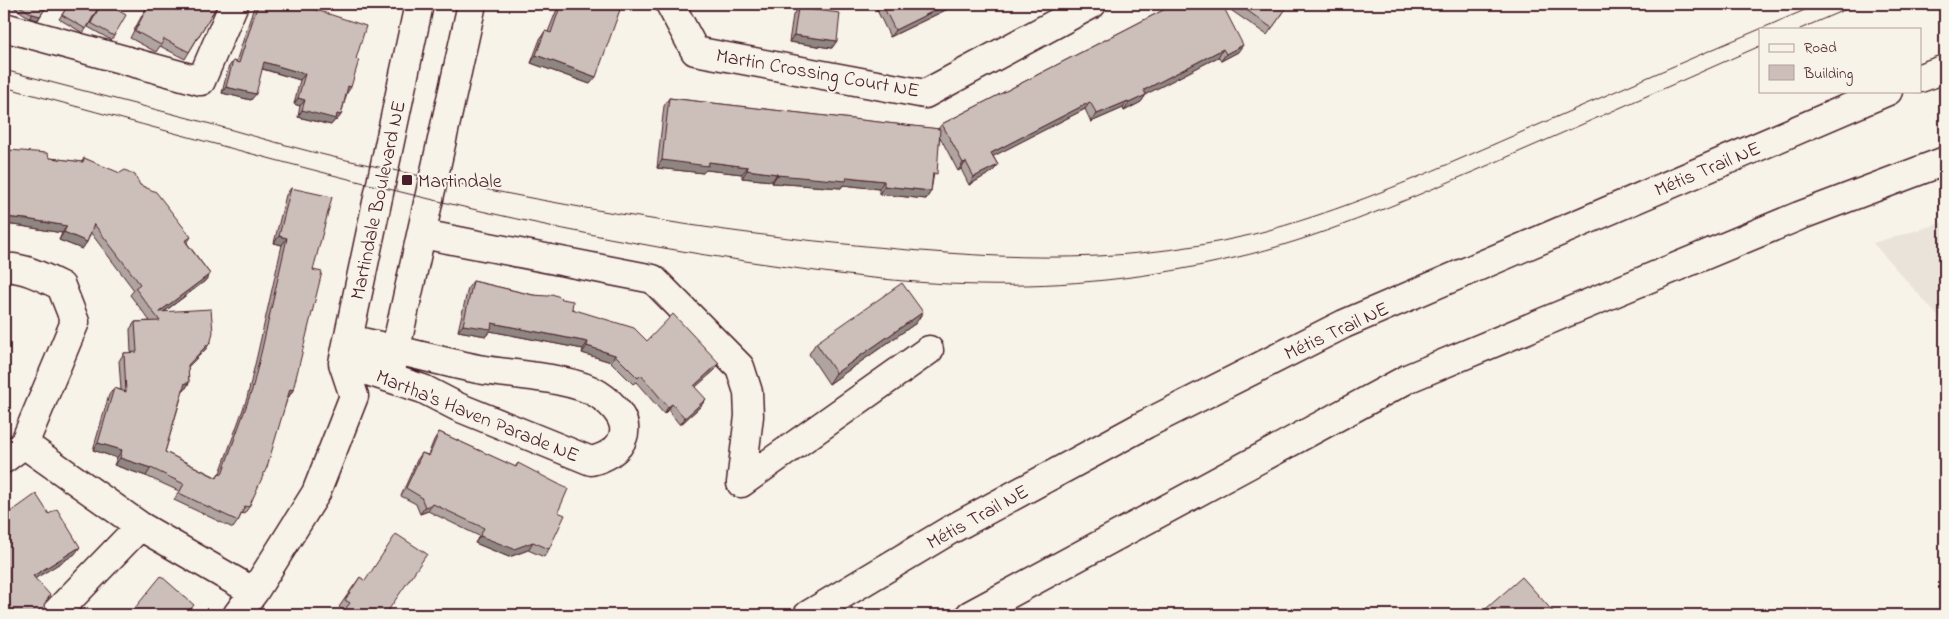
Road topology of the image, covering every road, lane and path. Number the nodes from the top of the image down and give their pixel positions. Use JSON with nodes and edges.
{"nodes":[{"id":1,"x":234,"y":4,"type":"edge"},
{"id":2,"x":419,"y":4,"type":"edge"},
{"id":3,"x":470,"y":4,"type":"edge"},
{"id":4,"x":670,"y":4,"type":"edge"},
{"id":5,"x":1092,"y":4,"type":"edge"},
{"id":6,"x":4,"y":27,"type":"edge"},
{"id":7,"x":1945,"y":69,"type":"edge"},
{"id":8,"x":1922,"y":77,"type":"edge"},
{"id":9,"x":1886,"y":92,"type":"edge"},
{"id":10,"x":1945,"y":161,"type":"edge"},
{"id":11,"x":422,"y":234,"type":"junction"},
{"id":12,"x":4,"y":268,"type":"edge"},
{"id":13,"x":396,"y":349,"type":"junction"},
{"id":14,"x":929,"y":350,"type":"dead end"},
{"id":15,"x":345,"y":351,"type":"junction"},
{"id":16,"x":390,"y":377,"type":"junction"},
{"id":17,"x":354,"y":396,"type":"junction"},
{"id":18,"x":14,"y":452,"type":"edge"},
{"id":19,"x":140,"y":526,"type":"junction"},
{"id":20,"x":254,"y":592,"type":"junction"},
{"id":21,"x":54,"y":615,"type":"edge"},
{"id":22,"x":237,"y":615,"type":"edge"},
{"id":23,"x":808,"y":615,"type":"edge"},
{"id":24,"x":970,"y":615,"type":"edge"}],
"edges":[{"from":1,"to":6,"type":"street"},
{"from":2,"to":15,"type":"street","name":"Martindale Boulevard NE"},
{"from":3,"to":11,"type":"street"},
{"from":4,"to":5,"type":"street","name":"Martin Crossing Court NE"},
{"from":7,"to":8,"type":"street"},
{"from":9,"to":23,"type":"street","name":"Métis Trail NE"},
{"from":10,"to":24,"type":"street"},
{"from":11,"to":13,"type":"street"},
{"from":11,"to":14,"type":"street"},
{"from":12,"to":18,"type":"street"},
{"from":13,"to":15,"type":"street","name":"Martha's Haven Parade NE"},
{"from":13,"to":16,"type":"street"},
{"from":13,"to":16,"type":"street","name":"Martha's Haven Parade NE"},
{"from":15,"to":16,"type":"street","name":"Martha's Haven Parade NE"},
{"from":15,"to":17,"type":"street"},
{"from":16,"to":17,"type":"street"},
{"from":17,"to":20,"type":"street"},
{"from":18,"to":19,"type":"street"},
{"from":19,"to":20,"type":"street"},
{"from":19,"to":21,"type":"street"},
{"from":20,"to":22,"type":"street"}]}
